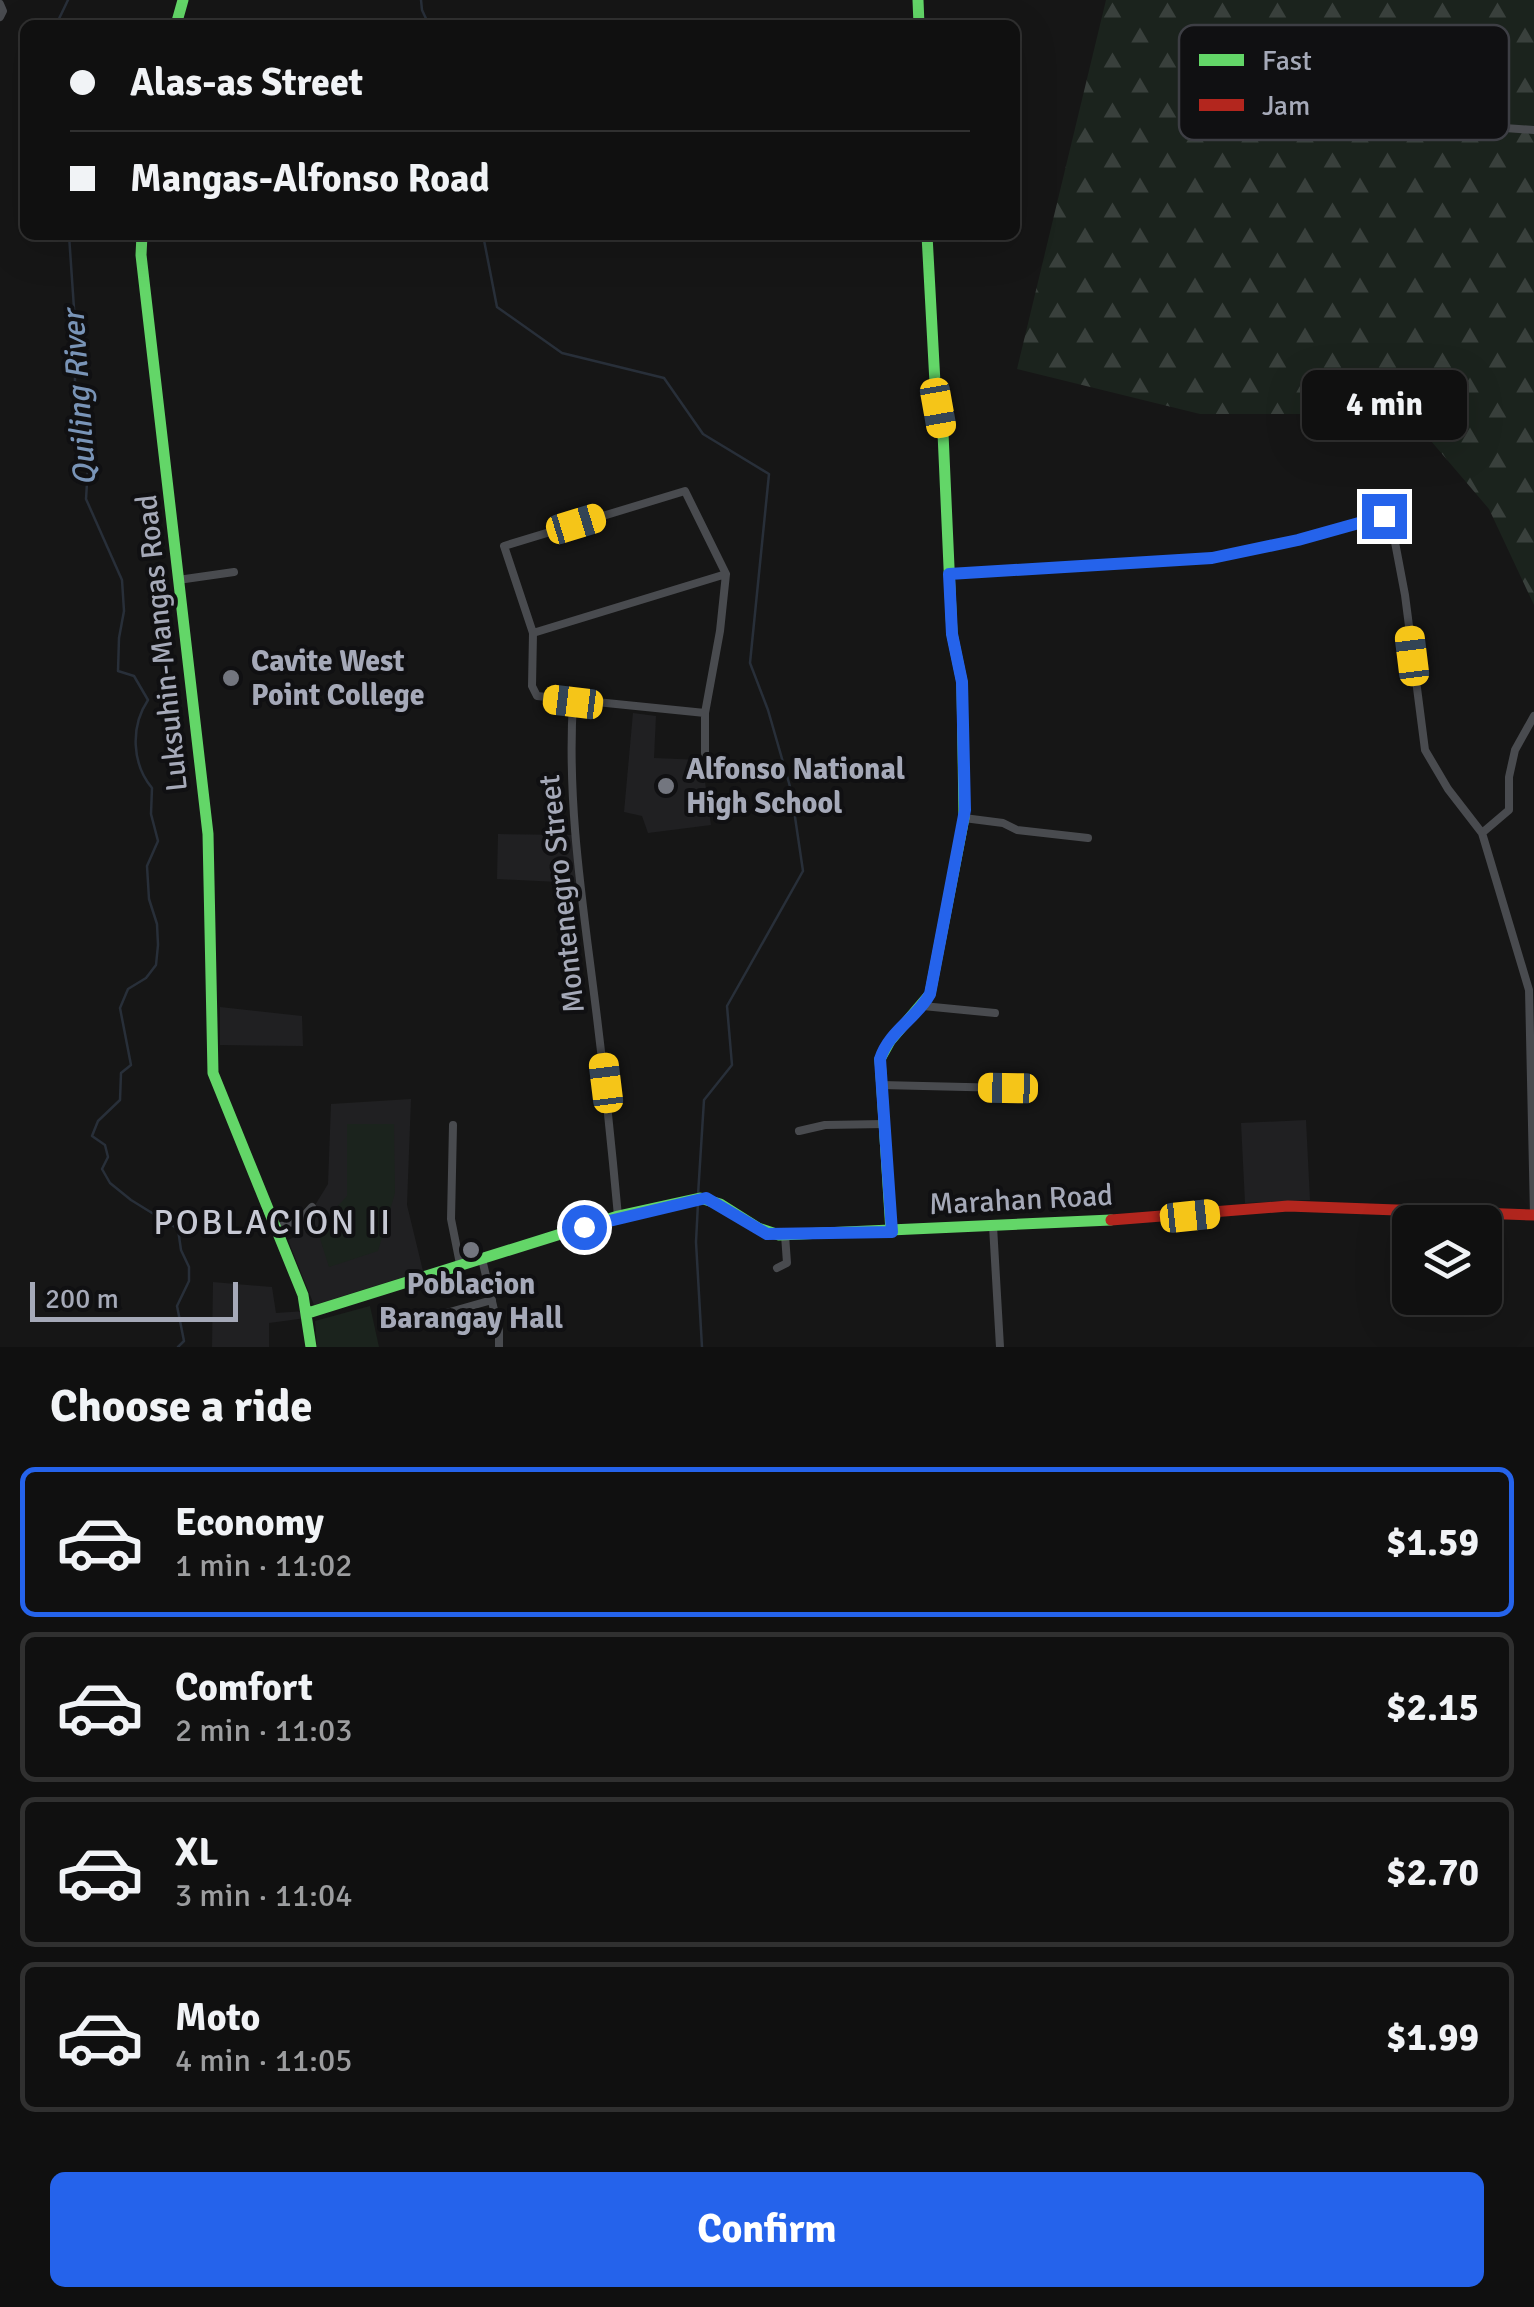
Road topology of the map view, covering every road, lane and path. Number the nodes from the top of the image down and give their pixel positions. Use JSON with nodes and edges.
{"nodes":[{"id":1,"x":0,"y":4,"type":"edge"},
{"id":2,"x":0,"y":18,"type":"edge"},
{"id":3,"x":1509,"y":128,"type":"edge"},
{"id":4,"x":1534,"y":130,"type":"edge"},
{"id":5,"x":142,"y":240,"type":"edge"},
{"id":6,"x":927,"y":240,"type":"edge"},
{"id":7,"x":234,"y":572,"type":"dead end"},
{"id":8,"x":726,"y":574,"type":"junction"},
{"id":9,"x":949,"y":574,"type":"junction"},
{"id":10,"x":178,"y":580,"type":"junction"},
{"id":11,"x":533,"y":633,"type":"junction"},
{"id":12,"x":573,"y":702,"type":"junction"},
{"id":13,"x":704,"y":713,"type":"junction"},
{"id":14,"x":1534,"y":716,"type":"edge"},
{"id":15,"x":704,"y":753,"type":"dead end"},
{"id":16,"x":964,"y":818,"type":"junction"},
{"id":17,"x":1482,"y":833,"type":"junction"},
{"id":18,"x":1088,"y":838,"type":"dead end"},
{"id":19,"x":923,"y":1006,"type":"junction"},
{"id":20,"x":995,"y":1013,"type":"dead end"},
{"id":21,"x":881,"y":1085,"type":"junction"},
{"id":22,"x":1008,"y":1088,"type":"dead end"},
{"id":23,"x":884,"y":1124,"type":"junction"},
{"id":24,"x":453,"y":1125,"type":"dead end"},
{"id":25,"x":799,"y":1130,"type":"dead end"},
{"id":26,"x":312,"y":1207,"type":"dead end"},
{"id":27,"x":1534,"y":1215,"type":"edge"},
{"id":28,"x":618,"y":1216,"type":"junction"},
{"id":29,"x":993,"y":1226,"type":"junction"},
{"id":30,"x":276,"y":1228,"type":"junction"},
{"id":31,"x":892,"y":1232,"type":"junction"},
{"id":32,"x":785,"y":1235,"type":"junction"},
{"id":33,"x":482,"y":1257,"type":"junction"},
{"id":34,"x":460,"y":1264,"type":"junction"},
{"id":35,"x":777,"y":1268,"type":"dead end"},
{"id":36,"x":492,"y":1300,"type":"junction"},
{"id":37,"x":308,"y":1313,"type":"junction"},
{"id":38,"x":411,"y":1323,"type":"dead end"},
{"id":39,"x":311,"y":1347,"type":"edge"},
{"id":40,"x":499,"y":1347,"type":"edge"},
{"id":41,"x":1000,"y":1347,"type":"edge"}],
"edges":[{"from":1,"to":2,"type":"street"},
{"from":3,"to":4,"type":"street"},
{"from":5,"to":10,"type":"main road","name":"Luksuhin-Mangas Road"},
{"from":6,"to":9,"type":"main road"},
{"from":7,"to":10,"type":"street"},
{"from":8,"to":11,"type":"street"},
{"from":8,"to":11,"type":"street"},
{"from":8,"to":13,"type":"street"},
{"from":9,"to":16,"type":"main road"},
{"from":9,"to":17,"type":"street"},
{"from":10,"to":30,"type":"main road","name":"Luksuhin-Mangas Road"},
{"from":11,"to":12,"type":"street"},
{"from":12,"to":13,"type":"street"},
{"from":12,"to":28,"type":"street","name":"Montenegro Street"},
{"from":13,"to":15,"type":"street"},
{"from":14,"to":17,"type":"street"},
{"from":16,"to":18,"type":"street"},
{"from":16,"to":19,"type":"main road"},
{"from":17,"to":27,"type":"street"},
{"from":19,"to":20,"type":"street"},
{"from":19,"to":21,"type":"main road"},
{"from":21,"to":22,"type":"street"},
{"from":21,"to":23,"type":"main road"},
{"from":23,"to":25,"type":"street"},
{"from":23,"to":31,"type":"main road"},
{"from":24,"to":34,"type":"street"},
{"from":26,"to":30,"type":"street"},
{"from":27,"to":29,"type":"main road","name":"Marahan Road"},
{"from":28,"to":32,"type":"main road","name":"Marahan Road"},
{"from":28,"to":33,"type":"main road"},
{"from":29,"to":31,"type":"main road","name":"Marahan Road"},
{"from":29,"to":41,"type":"street"},
{"from":30,"to":37,"type":"main road","name":"Luksuhin-Mangas Road"},
{"from":31,"to":32,"type":"main road","name":"Marahan Road"},
{"from":32,"to":35,"type":"street"},
{"from":33,"to":34,"type":"main road"},
{"from":33,"to":36,"type":"street"},
{"from":34,"to":37,"type":"main road"},
{"from":36,"to":38,"type":"street"},
{"from":36,"to":40,"type":"street"},
{"from":37,"to":39,"type":"main road","name":"Luksuhin-Mangas Road"}]}
